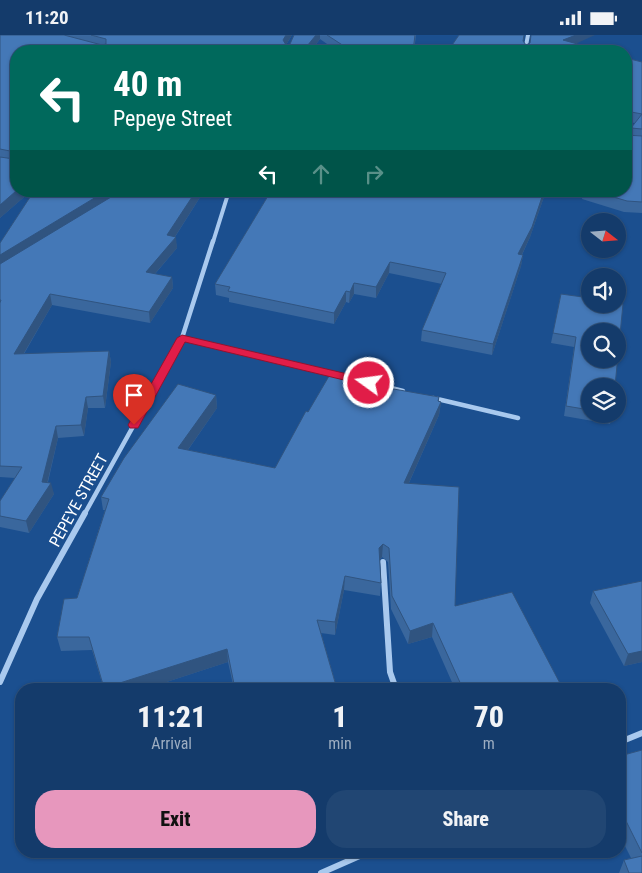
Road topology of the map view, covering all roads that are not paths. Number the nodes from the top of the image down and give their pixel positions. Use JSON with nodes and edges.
{"nodes":[{"id":1,"x":227,"y":197,"type":"edge"},
{"id":2,"x":182,"y":338,"type":"junction"},
{"id":3,"x":346,"y":377,"type":"edge"},
{"id":4,"x":365,"y":381,"type":"edge"},
{"id":5,"x":413,"y":393,"type":"edge"},
{"id":6,"x":422,"y":395,"type":"edge"},
{"id":7,"x":518,"y":418,"type":"dead end"},
{"id":8,"x":384,"y":562,"type":"edge"},
{"id":9,"x":0,"y":679,"type":"edge"},
{"id":10,"x":394,"y":683,"type":"edge"},
{"id":11,"x":642,"y":733,"type":"edge"},
{"id":12,"x":626,"y":740,"type":"edge"},
{"id":13,"x":355,"y":858,"type":"edge"},
{"id":14,"x":321,"y":873,"type":"edge"}],
"edges":[{"from":1,"to":2,"type":"street","name":"PEPEYE STREET"},
{"from":2,"to":3,"type":"street"},
{"from":2,"to":9,"type":"street","name":"PEPEYE STREET"},
{"from":4,"to":5,"type":"street"},
{"from":6,"to":7,"type":"street"},
{"from":8,"to":10,"type":"street"},
{"from":11,"to":12,"type":"street"},
{"from":13,"to":14,"type":"street"}]}
